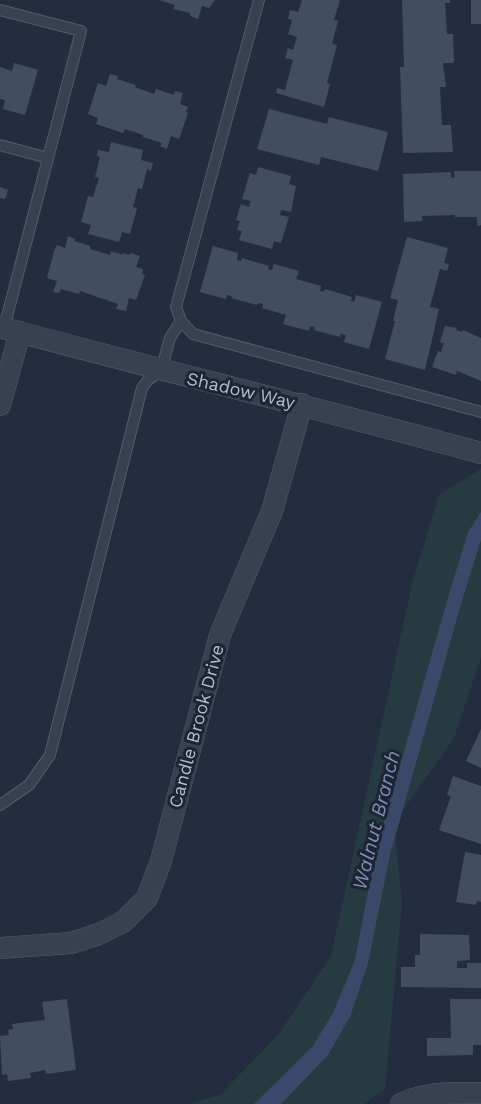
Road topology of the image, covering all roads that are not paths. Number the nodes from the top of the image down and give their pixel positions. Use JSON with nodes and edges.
{"nodes":[{"id":1,"x":259,"y":0,"type":"edge"},
{"id":2,"x":0,"y":10,"type":"edge"},
{"id":3,"x":0,"y":145,"type":"edge"},
{"id":4,"x":48,"y":158,"type":"junction"},
{"id":5,"x":181,"y":321,"type":"junction"},
{"id":6,"x":8,"y":329,"type":"edge"},
{"id":7,"x":161,"y":371,"type":"junction"},
{"id":8,"x":302,"y":404,"type":"junction"},
{"id":9,"x":0,"y":405,"type":"edge"},
{"id":10,"x":481,"y":412,"type":"edge"},
{"id":11,"x":481,"y":453,"type":"edge"},
{"id":12,"x":0,"y":805,"type":"edge"},
{"id":13,"x":0,"y":948,"type":"edge"},
{"id":14,"x":481,"y":1093,"type":"edge"},
{"id":15,"x":401,"y":1104,"type":"edge"}],
"edges":[{"from":1,"to":5,"type":"lane"},
{"from":2,"to":4,"type":"lane"},
{"from":3,"to":4,"type":"lane"},
{"from":4,"to":6,"type":"lane"},
{"from":5,"to":7,"type":"lane"},
{"from":5,"to":10,"type":"lane"},
{"from":6,"to":7,"type":"street","name":"Shadow Way"},
{"from":6,"to":9,"type":"street"},
{"from":7,"to":8,"type":"street","name":"Shadow Way"},
{"from":7,"to":12,"type":"lane"},
{"from":8,"to":11,"type":"street","name":"Shadow Way"},
{"from":8,"to":13,"type":"street","name":"Candle Brook Drive"},
{"from":14,"to":15,"type":"street"}]}
